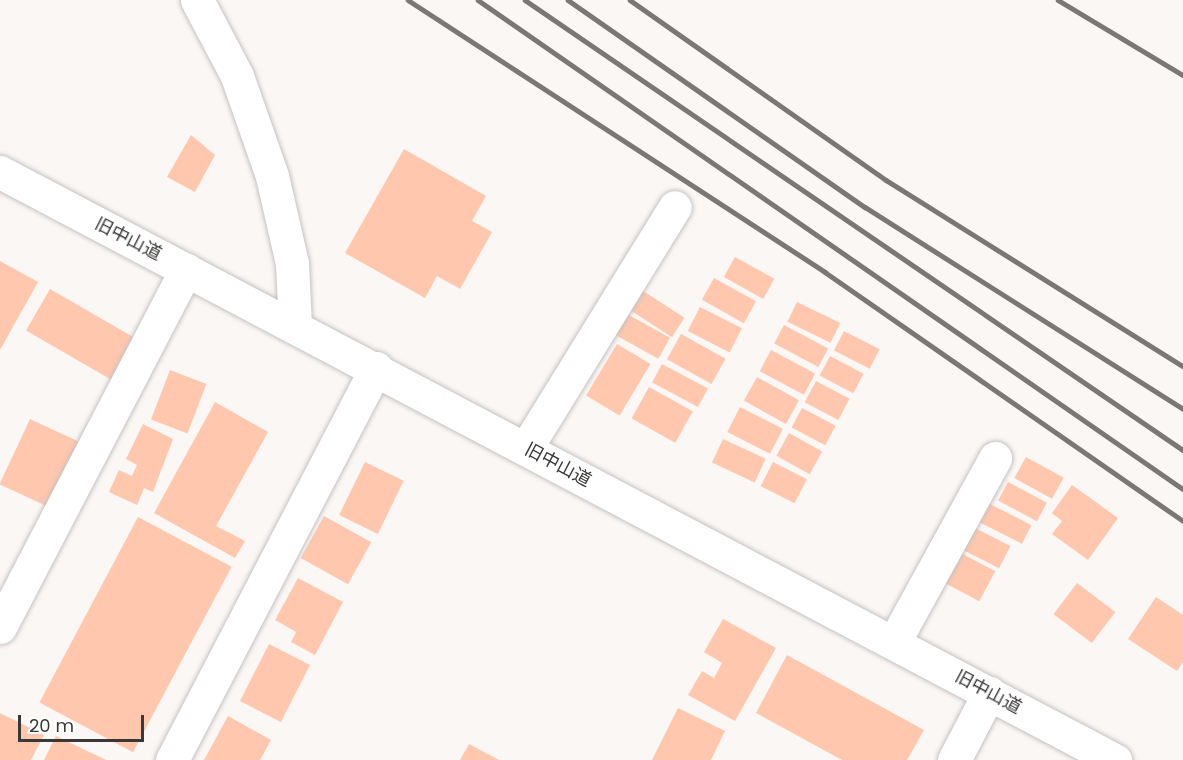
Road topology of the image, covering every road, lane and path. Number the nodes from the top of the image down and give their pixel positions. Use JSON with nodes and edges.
{"nodes":[{"id":1,"x":197,"y":0,"type":"edge"},
{"id":2,"x":0,"y":172,"type":"edge"},
{"id":3,"x":675,"y":207,"type":"dead end"},
{"id":4,"x":186,"y":269,"type":"junction"},
{"id":5,"x":295,"y":326,"type":"junction"},
{"id":6,"x":376,"y":368,"type":"junction"},
{"id":7,"x":526,"y":448,"type":"junction"},
{"id":8,"x":994,"y":458,"type":"dead end"},
{"id":9,"x":0,"y":627,"type":"edge"},
{"id":10,"x":894,"y":642,"type":"junction"},
{"id":11,"x":990,"y":693,"type":"junction"},
{"id":12,"x":172,"y":760,"type":"edge"},
{"id":13,"x":954,"y":760,"type":"edge"},
{"id":14,"x":1116,"y":760,"type":"edge"}],
"edges":[{"from":1,"to":5,"type":"main road"},
{"from":2,"to":4,"type":"main road","name":"旧中山道"},
{"from":3,"to":7,"type":"main road"},
{"from":4,"to":5,"type":"main road","name":"旧中山道"},
{"from":4,"to":9,"type":"main road"},
{"from":5,"to":6,"type":"main road","name":"旧中山道"},
{"from":6,"to":7,"type":"main road","name":"旧中山道"},
{"from":6,"to":12,"type":"main road"},
{"from":7,"to":10,"type":"main road","name":"旧中山道"},
{"from":8,"to":10,"type":"main road"},
{"from":10,"to":11,"type":"main road","name":"旧中山道"},
{"from":11,"to":13,"type":"main road"},
{"from":11,"to":14,"type":"main road","name":"旧中山道"}]}
